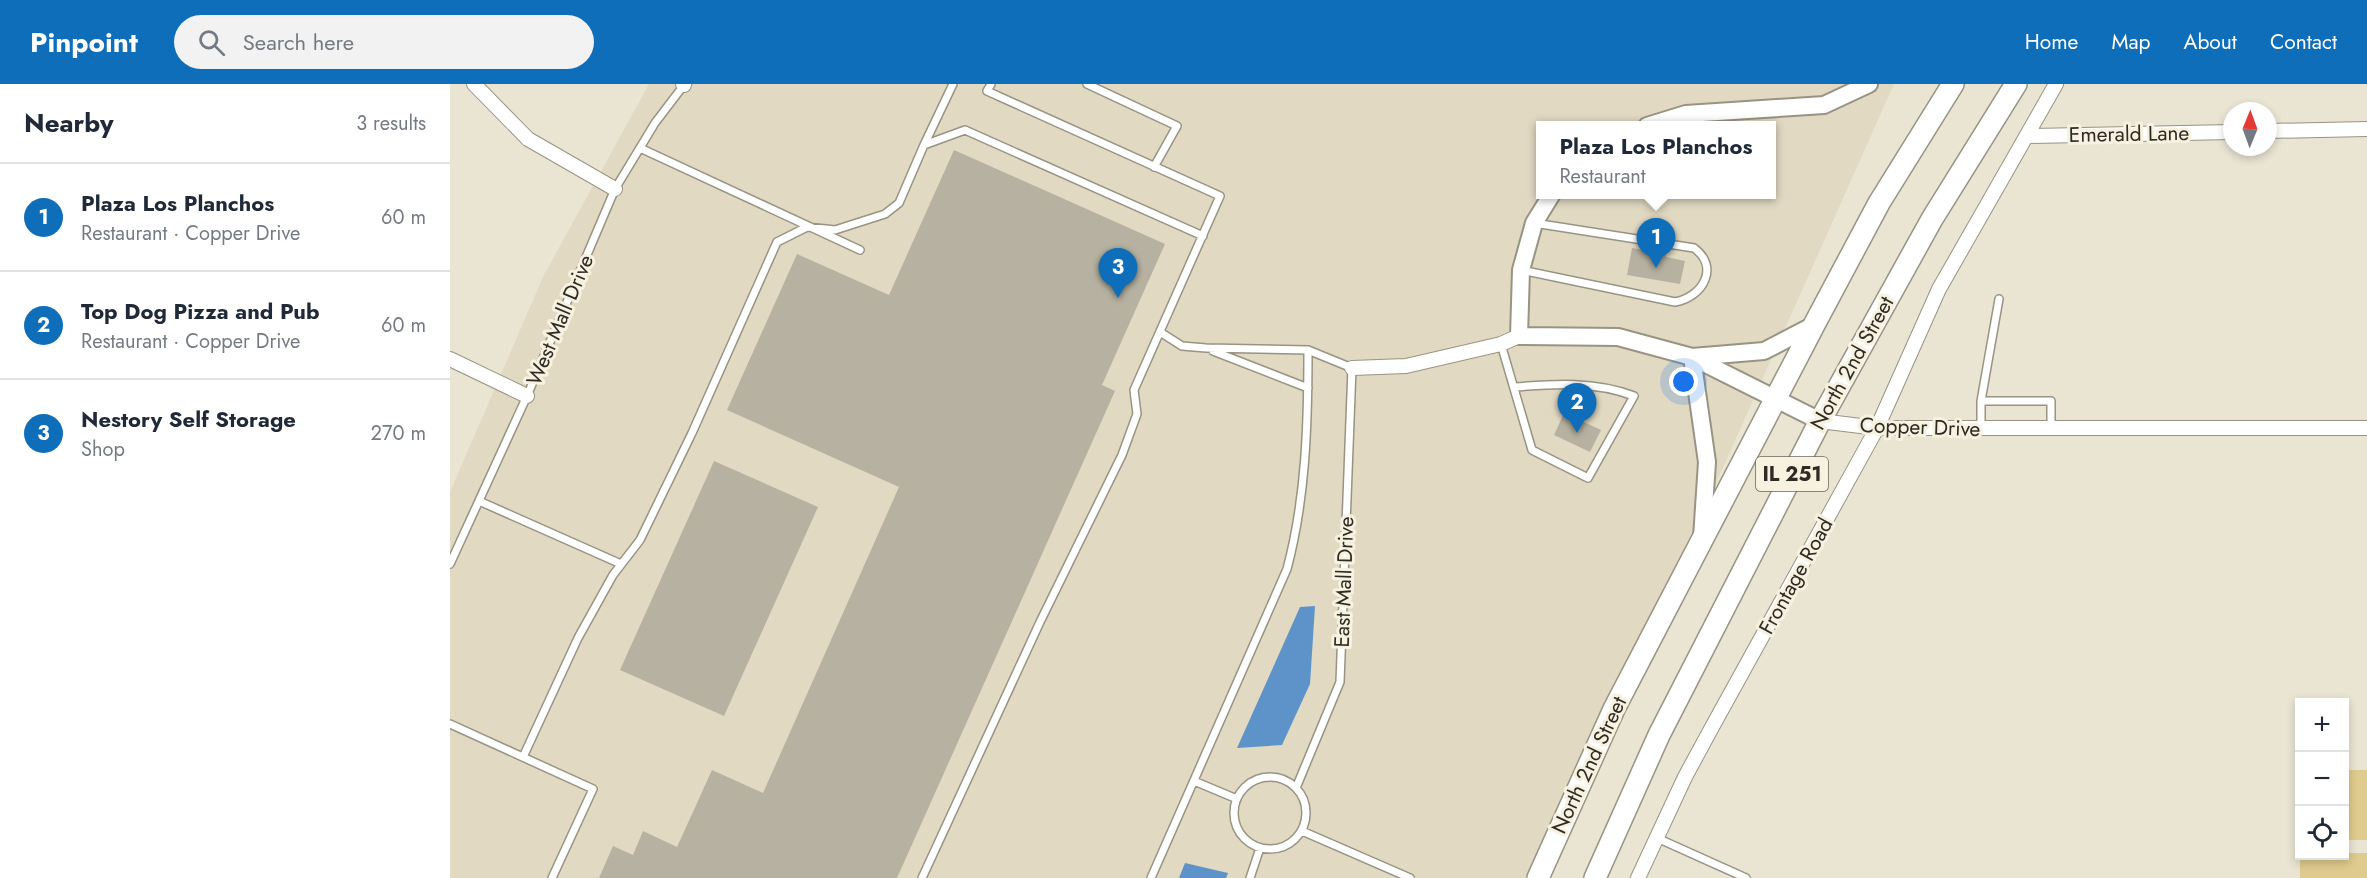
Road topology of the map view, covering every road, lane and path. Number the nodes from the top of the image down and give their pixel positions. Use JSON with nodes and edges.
{"nodes":[{"id":1,"x":474,"y":84,"type":"edge"},
{"id":2,"x":684,"y":84,"type":"edge"},
{"id":3,"x":953,"y":84,"type":"edge"},
{"id":4,"x":991,"y":84,"type":"edge"},
{"id":5,"x":1087,"y":84,"type":"edge"},
{"id":6,"x":1869,"y":84,"type":"edge"},
{"id":7,"x":1953,"y":84,"type":"edge"},
{"id":8,"x":2016,"y":84,"type":"edge"},
{"id":9,"x":2056,"y":84,"type":"edge"},
{"id":10,"x":1663,"y":121,"type":"edge"},
{"id":11,"x":2367,"y":129,"type":"edge"},
{"id":12,"x":2277,"y":131,"type":"edge"},
{"id":13,"x":2223,"y":132,"type":"edge"},
{"id":14,"x":2027,"y":136,"type":"junction"},
{"id":15,"x":924,"y":145,"type":"junction"},
{"id":16,"x":640,"y":148,"type":"junction"},
{"id":17,"x":1154,"y":167,"type":"junction"},
{"id":18,"x":615,"y":189,"type":"junction"},
{"id":19,"x":1549,"y":199,"type":"edge"},
{"id":20,"x":1534,"y":223,"type":"junction"},
{"id":21,"x":807,"y":227,"type":"junction"},
{"id":22,"x":1203,"y":236,"type":"junction"},
{"id":23,"x":860,"y":250,"type":"dead end"},
{"id":24,"x":1521,"y":270,"type":"junction"},
{"id":25,"x":1999,"y":299,"type":"dead end"},
{"id":26,"x":1814,"y":325,"type":"junction"},
{"id":27,"x":1160,"y":332,"type":"junction"},
{"id":28,"x":1519,"y":336,"type":"junction"},
{"id":29,"x":1501,"y":344,"type":"junction"},
{"id":30,"x":1206,"y":348,"type":"junction"},
{"id":31,"x":1308,"y":350,"type":"junction"},
{"id":32,"x":1692,"y":357,"type":"junction"},
{"id":33,"x":450,"y":359,"type":"edge"},
{"id":34,"x":1352,"y":368,"type":"junction"},
{"id":35,"x":1514,"y":387,"type":"junction"},
{"id":36,"x":1308,"y":388,"type":"junction"},
{"id":37,"x":528,"y":396,"type":"junction"},
{"id":38,"x":1777,"y":398,"type":"junction"},
{"id":39,"x":1981,"y":401,"type":"junction"},
{"id":40,"x":1820,"y":420,"type":"junction"},
{"id":41,"x":1877,"y":428,"type":"junction"},
{"id":42,"x":2367,"y":428,"type":"edge"},
{"id":43,"x":1981,"y":429,"type":"junction"},
{"id":44,"x":2051,"y":429,"type":"junction"},
{"id":45,"x":479,"y":501,"type":"junction"},
{"id":46,"x":1701,"y":542,"type":"junction"},
{"id":47,"x":450,"y":564,"type":"edge"},
{"id":48,"x":621,"y":564,"type":"junction"},
{"id":49,"x":450,"y":724,"type":"edge"},
{"id":50,"x":523,"y":757,"type":"junction"},
{"id":51,"x":1194,"y":781,"type":"junction"},
{"id":52,"x":1296,"y":788,"type":"junction"},
{"id":53,"x":1237,"y":799,"type":"junction"},
{"id":54,"x":1302,"y":831,"type":"junction"},
{"id":55,"x":1657,"y":838,"type":"junction"},
{"id":56,"x":1260,"y":848,"type":"junction"},
{"id":57,"x":552,"y":878,"type":"edge"},
{"id":58,"x":922,"y":878,"type":"edge"},
{"id":59,"x":1151,"y":878,"type":"edge"},
{"id":60,"x":1250,"y":878,"type":"edge"},
{"id":61,"x":1410,"y":878,"type":"edge"},
{"id":62,"x":1538,"y":878,"type":"edge"},
{"id":63,"x":1595,"y":878,"type":"edge"},
{"id":64,"x":1638,"y":878,"type":"edge"},
{"id":65,"x":1746,"y":878,"type":"edge"}],
"edges":[{"from":1,"to":18,"type":"street"},
{"from":2,"to":16,"type":"lane","name":"West Mall Drive"},
{"from":3,"to":15,"type":"lane"},
{"from":4,"to":17,"type":"lane"},
{"from":5,"to":17,"type":"lane"},
{"from":6,"to":10,"type":"street"},
{"from":7,"to":26,"type":"main road","name":"North 2nd Street","number":"IL 251"},
{"from":8,"to":40,"type":"main road","name":"North 2nd Street","number":"IL 251"},
{"from":9,"to":14,"type":"street","name":"Frontage Road"},
{"from":11,"to":12,"type":"street"},
{"from":13,"to":14,"type":"street","name":"Emerald Lane"},
{"from":14,"to":41,"type":"street","name":"Frontage Road"},
{"from":15,"to":21,"type":"lane"},
{"from":15,"to":22,"type":"lane"},
{"from":16,"to":18,"type":"lane","name":"West Mall Drive"},
{"from":16,"to":21,"type":"lane"},
{"from":17,"to":22,"type":"lane"},
{"from":18,"to":37,"type":"lane","name":"West Mall Drive"},
{"from":19,"to":20,"type":"street"},
{"from":20,"to":24,"type":"street"},
{"from":20,"to":24,"type":"lane"},
{"from":21,"to":23,"type":"lane"},
{"from":21,"to":48,"type":"lane"},
{"from":22,"to":27,"type":"lane"},
{"from":24,"to":28,"type":"street"},
{"from":25,"to":39,"type":"lane"},
{"from":26,"to":32,"type":"street"},
{"from":26,"to":38,"type":"main road","name":"North 2nd Street","number":"IL 251"},
{"from":27,"to":30,"type":"lane"},
{"from":27,"to":58,"type":"lane"},
{"from":28,"to":29,"type":"street","name":"Copper Drive"},
{"from":28,"to":32,"type":"street","name":"Copper Drive"},
{"from":29,"to":34,"type":"street","name":"Copper Drive"},
{"from":29,"to":35,"type":"lane"},
{"from":30,"to":31,"type":"lane"},
{"from":30,"to":36,"type":"lane"},
{"from":31,"to":34,"type":"lane"},
{"from":31,"to":36,"type":"lane"},
{"from":32,"to":38,"type":"street","name":"Copper Drive"},
{"from":32,"to":46,"type":"street"},
{"from":33,"to":37,"type":"street"},
{"from":34,"to":52,"type":"lane","name":"East Mall Drive"},
{"from":35,"to":35,"type":"lane"},
{"from":36,"to":51,"type":"lane"},
{"from":37,"to":45,"type":"lane","name":"West Mall Drive"},
{"from":38,"to":40,"type":"street","name":"Copper Drive"},
{"from":38,"to":46,"type":"main road","name":"North 2nd Street","number":"IL 251"},
{"from":39,"to":43,"type":"lane"},
{"from":39,"to":44,"type":"lane"},
{"from":40,"to":41,"type":"street","name":"Copper Drive"},
{"from":40,"to":63,"type":"main road","name":"North 2nd Street","number":"IL 251"},
{"from":41,"to":43,"type":"street","name":"Copper Drive"},
{"from":41,"to":55,"type":"street","name":"Frontage Road"},
{"from":42,"to":44,"type":"street","name":"Copper Drive"},
{"from":43,"to":44,"type":"street","name":"Copper Drive"},
{"from":45,"to":47,"type":"lane","name":"West Mall Drive"},
{"from":45,"to":48,"type":"lane"},
{"from":46,"to":62,"type":"main road","name":"North 2nd Street","number":"IL 251"},
{"from":48,"to":50,"type":"lane"},
{"from":49,"to":50,"type":"lane"},
{"from":50,"to":57,"type":"lane"},
{"from":51,"to":53,"type":"lane"},
{"from":51,"to":59,"type":"lane"},
{"from":52,"to":53,"type":"lane"},
{"from":52,"to":54,"type":"lane"},
{"from":53,"to":56,"type":"lane"},
{"from":54,"to":56,"type":"lane"},
{"from":54,"to":61,"type":"lane"},
{"from":55,"to":64,"type":"street","name":"Frontage Road"},
{"from":55,"to":65,"type":"lane"},
{"from":56,"to":60,"type":"lane"}]}
